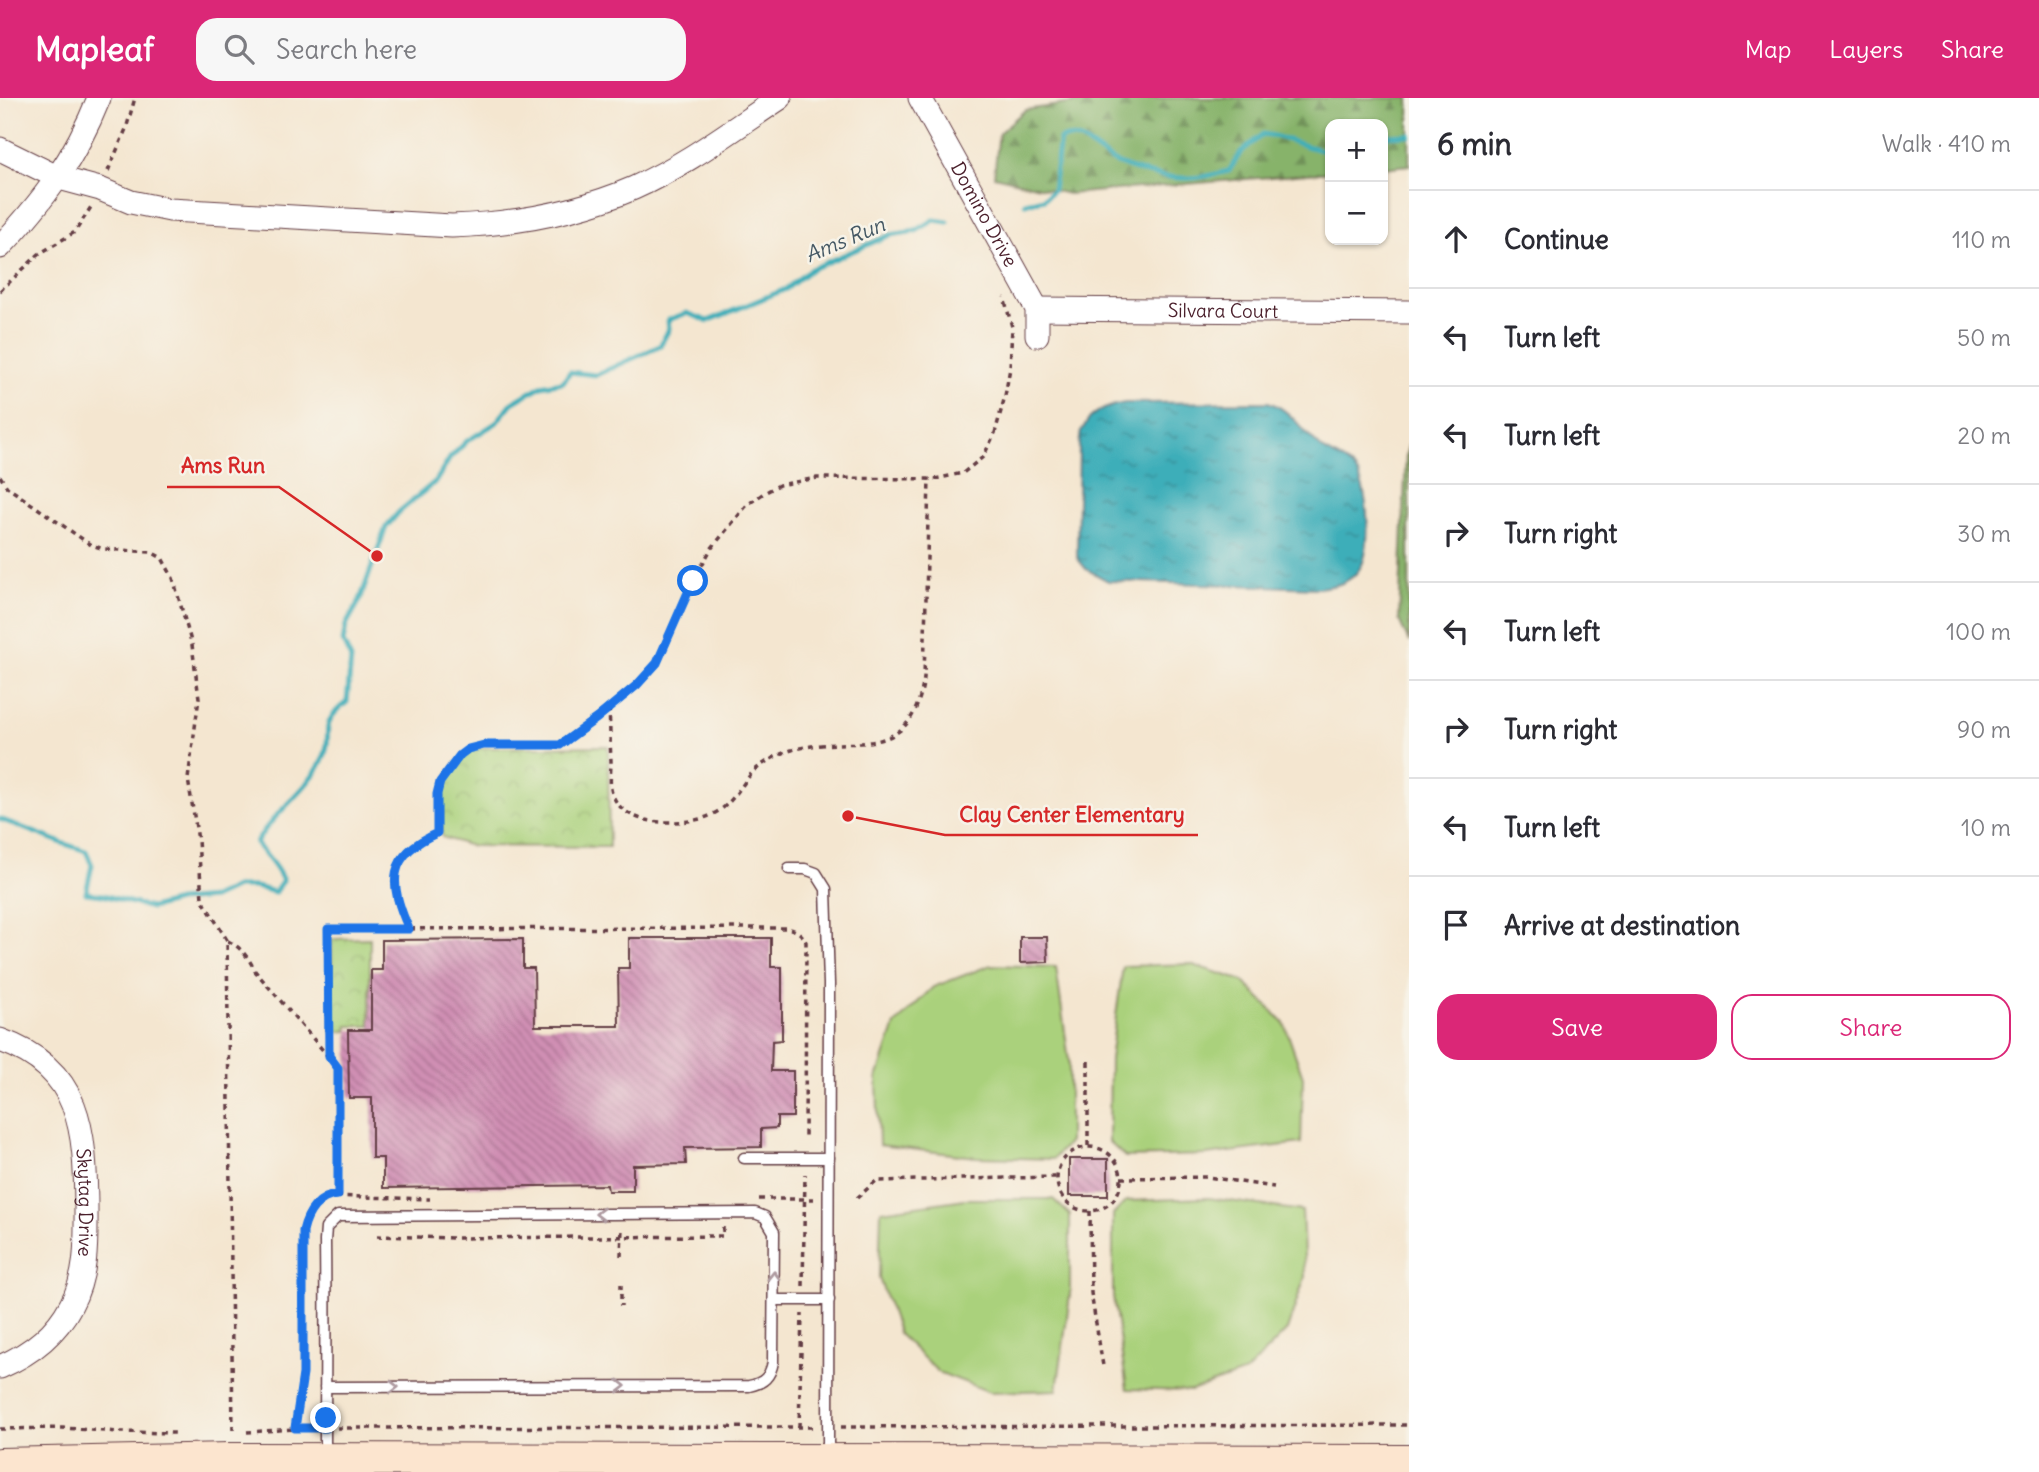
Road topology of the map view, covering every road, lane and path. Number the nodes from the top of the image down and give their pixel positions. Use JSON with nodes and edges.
{"nodes":[{"id":1,"x":99,"y":98,"type":"edge"},
{"id":2,"x":780,"y":98,"type":"edge"},
{"id":3,"x":920,"y":98,"type":"edge"},
{"id":4,"x":0,"y":149,"type":"edge"},
{"id":5,"x":59,"y":178,"type":"junction"},
{"id":6,"x":0,"y":247,"type":"edge"},
{"id":7,"x":1004,"y":297,"type":"dead end"},
{"id":8,"x":1037,"y":309,"type":"junction"},
{"id":9,"x":1409,"y":312,"type":"edge"},
{"id":10,"x":1037,"y":335,"type":"dead end"},
{"id":11,"x":0,"y":476,"type":"edge"},
{"id":12,"x":929,"y":478,"type":"junction"},
{"id":13,"x":609,"y":708,"type":"junction"},
{"id":14,"x":789,"y":869,"type":"dead end"},
{"id":15,"x":409,"y":929,"type":"junction"},
{"id":16,"x":227,"y":940,"type":"junction"},
{"id":17,"x":0,"y":1040,"type":"edge"},
{"id":18,"x":329,"y":1056,"type":"junction"},
{"id":19,"x":1088,"y":1060,"type":"dead end"},
{"id":20,"x":805,"y":1140,"type":"dead end"},
{"id":21,"x":1088,"y":1147,"type":"junction"},
{"id":22,"x":744,"y":1158,"type":"dead end"},
{"id":23,"x":829,"y":1158,"type":"junction"},
{"id":24,"x":805,"y":1174,"type":"dead end"},
{"id":25,"x":1056,"y":1177,"type":"junction"},
{"id":26,"x":1121,"y":1178,"type":"junction"},
{"id":27,"x":1274,"y":1187,"type":"dead end"},
{"id":28,"x":338,"y":1195,"type":"junction"},
{"id":29,"x":857,"y":1198,"type":"dead end"},
{"id":30,"x":440,"y":1199,"type":"dead end"},
{"id":31,"x":750,"y":1199,"type":"dead end"},
{"id":32,"x":804,"y":1199,"type":"junction"},
{"id":33,"x":816,"y":1199,"type":"dead end"},
{"id":34,"x":1090,"y":1211,"type":"junction"},
{"id":35,"x":723,"y":1212,"type":"junction"},
{"id":36,"x":454,"y":1227,"type":"dead end"},
{"id":37,"x":622,"y":1227,"type":"dead end"},
{"id":38,"x":377,"y":1236,"type":"dead end"},
{"id":39,"x":621,"y":1236,"type":"junction"},
{"id":40,"x":454,"y":1238,"type":"junction"},
{"id":41,"x":621,"y":1256,"type":"dead end"},
{"id":42,"x":621,"y":1283,"type":"dead end"},
{"id":43,"x":803,"y":1288,"type":"dead end"},
{"id":44,"x":774,"y":1300,"type":"junction"},
{"id":45,"x":829,"y":1300,"type":"junction"},
{"id":46,"x":621,"y":1306,"type":"dead end"},
{"id":47,"x":802,"y":1313,"type":"dead end"},
{"id":48,"x":1103,"y":1366,"type":"dead end"},
{"id":49,"x":0,"y":1367,"type":"edge"},
{"id":50,"x":326,"y":1387,"type":"junction"},
{"id":51,"x":1409,"y":1425,"type":"edge"},
{"id":52,"x":799,"y":1427,"type":"junction"},
{"id":53,"x":811,"y":1427,"type":"dead end"},
{"id":54,"x":844,"y":1427,"type":"dead end"},
{"id":55,"x":295,"y":1428,"type":"junction"},
{"id":56,"x":326,"y":1428,"type":"junction"},
{"id":57,"x":0,"y":1429,"type":"edge"},
{"id":58,"x":183,"y":1433,"type":"dead end"},
{"id":59,"x":245,"y":1433,"type":"dead end"},
{"id":60,"x":221,"y":1434,"type":"dead end"},
{"id":61,"x":326,"y":1460,"type":"junction"},
{"id":62,"x":828,"y":1461,"type":"junction"},
{"id":63,"x":1409,"y":1461,"type":"edge"},
{"id":64,"x":0,"y":1464,"type":"edge"},
{"id":65,"x":69,"y":1468,"type":"edge"}],
"edges":[{"from":1,"to":5,"type":"street"},
{"from":2,"to":5,"type":"street"},
{"from":3,"to":8,"type":"street","name":"Domino Drive"},
{"from":4,"to":5,"type":"street"},
{"from":5,"to":6,"type":"street"},
{"from":7,"to":12,"type":"path"},
{"from":8,"to":9,"type":"street","name":"Silvara Court"},
{"from":8,"to":10,"type":"street","name":"Domino Drive"},
{"from":11,"to":16,"type":"path"},
{"from":12,"to":13,"type":"path"},
{"from":12,"to":13,"type":"path"},
{"from":13,"to":15,"type":"path"},
{"from":14,"to":23,"type":"lane"},
{"from":15,"to":18,"type":"path"},
{"from":15,"to":20,"type":"path"},
{"from":16,"to":18,"type":"path"},
{"from":16,"to":60,"type":"path"},
{"from":17,"to":49,"type":"street","name":"Skytag Drive"},
{"from":18,"to":28,"type":"path"},
{"from":19,"to":21,"type":"path"},
{"from":21,"to":25,"type":"path"},
{"from":21,"to":26,"type":"path"},
{"from":22,"to":23,"type":"lane"},
{"from":23,"to":45,"type":"lane"},
{"from":24,"to":32,"type":"path"},
{"from":25,"to":29,"type":"path"},
{"from":25,"to":34,"type":"path"},
{"from":26,"to":27,"type":"path"},
{"from":26,"to":34,"type":"path"},
{"from":28,"to":30,"type":"path"},
{"from":28,"to":55,"type":"path"},
{"from":31,"to":32,"type":"path"},
{"from":32,"to":33,"type":"path"},
{"from":32,"to":43,"type":"path"},
{"from":34,"to":48,"type":"path"},
{"from":35,"to":39,"type":"path"},
{"from":44,"to":35,"type":"lane","one_way":true},
{"from":35,"to":50,"type":"lane","one_way":true},
{"from":36,"to":40,"type":"path"},
{"from":37,"to":39,"type":"path"},
{"from":38,"to":40,"type":"path"},
{"from":39,"to":40,"type":"path"},
{"from":39,"to":41,"type":"path"},
{"from":42,"to":46,"type":"path"},
{"from":44,"to":45,"type":"lane"},
{"from":50,"to":44,"type":"lane","one_way":true},
{"from":45,"to":62,"type":"lane"},
{"from":47,"to":52,"type":"path"},
{"from":50,"to":56,"type":"lane"},
{"from":51,"to":54,"type":"path"},
{"from":52,"to":53,"type":"path"},
{"from":52,"to":56,"type":"path"},
{"from":55,"to":56,"type":"path"},
{"from":55,"to":59,"type":"path"},
{"from":56,"to":61,"type":"lane"},
{"from":57,"to":58,"type":"path"},
{"from":61,"to":62,"type":"street"},
{"from":61,"to":65,"type":"street"},
{"from":62,"to":63,"type":"street"},
{"from":64,"to":65,"type":"street"}]}
